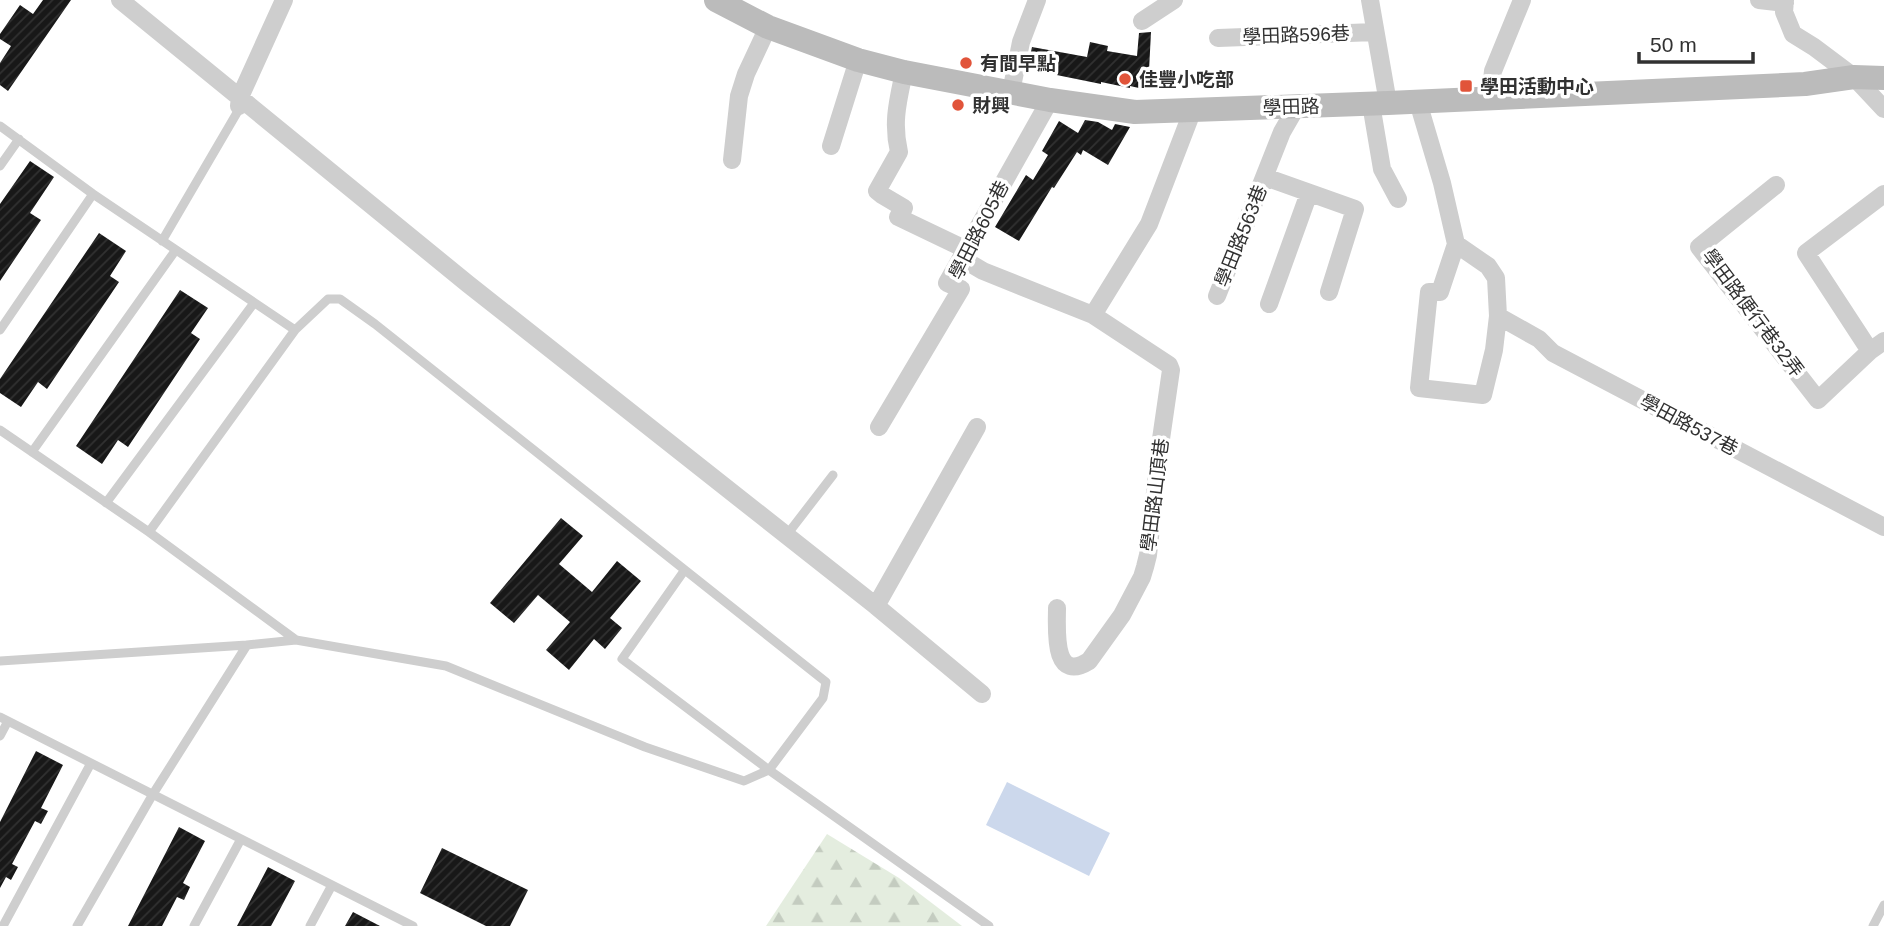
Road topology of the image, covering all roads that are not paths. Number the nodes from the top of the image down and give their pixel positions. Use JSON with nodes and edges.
{"nodes":[{"id":1,"x":120,"y":0,"type":"edge"},
{"id":2,"x":284,"y":0,"type":"edge"},
{"id":3,"x":1037,"y":0,"type":"edge"},
{"id":4,"x":1174,"y":0,"type":"edge"},
{"id":5,"x":1370,"y":0,"type":"edge"},
{"id":6,"x":1522,"y":0,"type":"edge"},
{"id":7,"x":1759,"y":0,"type":"edge"},
{"id":8,"x":722,"y":1,"type":"edge"},
{"id":9,"x":1785,"y":1,"type":"edge"},
{"id":10,"x":1142,"y":21,"type":"dead end"},
{"id":11,"x":768,"y":27,"type":"junction"},
{"id":12,"x":1375,"y":32,"type":"junction"},
{"id":13,"x":1218,"y":38,"type":"dead end"},
{"id":14,"x":858,"y":60,"type":"junction"},
{"id":15,"x":904,"y":72,"type":"junction"},
{"id":16,"x":1854,"y":78,"type":"junction"},
{"id":17,"x":1884,"y":78,"type":"edge"},
{"id":18,"x":1011,"y":92,"type":"junction"},
{"id":19,"x":1490,"y":98,"type":"junction"},
{"id":20,"x":1050,"y":100,"type":"junction"},
{"id":21,"x":1418,"y":102,"type":"junction"},
{"id":22,"x":239,"y":104,"type":"junction"},
{"id":23,"x":1380,"y":104,"type":"junction"},
{"id":24,"x":1297,"y":106,"type":"junction"},
{"id":25,"x":1884,"y":109,"type":"edge"},
{"id":26,"x":1192,"y":111,"type":"junction"},
{"id":27,"x":0,"y":126,"type":"edge"},
{"id":28,"x":19,"y":139,"type":"junction"},
{"id":29,"x":831,"y":146,"type":"dead end"},
{"id":30,"x":732,"y":160,"type":"dead end"},
{"id":31,"x":0,"y":166,"type":"edge"},
{"id":32,"x":1265,"y":177,"type":"junction"},
{"id":33,"x":1776,"y":184,"type":"dead end"},
{"id":34,"x":1309,"y":193,"type":"junction"},
{"id":35,"x":93,"y":194,"type":"junction"},
{"id":36,"x":1884,"y":194,"type":"edge"},
{"id":37,"x":1398,"y":199,"type":"dead end"},
{"id":38,"x":162,"y":241,"type":"junction"},
{"id":39,"x":1456,"y":244,"type":"junction"},
{"id":40,"x":176,"y":251,"type":"junction"},
{"id":41,"x":963,"y":253,"type":"junction"},
{"id":42,"x":1329,"y":292,"type":"dead end"},
{"id":43,"x":1217,"y":296,"type":"dead end"},
{"id":44,"x":254,"y":303,"type":"junction"},
{"id":45,"x":1269,"y":304,"type":"dead end"},
{"id":46,"x":1093,"y":314,"type":"junction"},
{"id":47,"x":1498,"y":316,"type":"junction"},
{"id":48,"x":0,"y":330,"type":"edge"},
{"id":49,"x":295,"y":330,"type":"junction"},
{"id":50,"x":1877,"y":346,"type":"edge"},
{"id":51,"x":879,"y":427,"type":"dead end"},
{"id":52,"x":977,"y":427,"type":"dead end"},
{"id":53,"x":0,"y":430,"type":"edge"},
{"id":54,"x":32,"y":452,"type":"junction"},
{"id":55,"x":832,"y":475,"type":"dead end"},
{"id":56,"x":106,"y":503,"type":"junction"},
{"id":57,"x":1884,"y":527,"type":"edge"},
{"id":58,"x":149,"y":532,"type":"junction"},
{"id":59,"x":786,"y":536,"type":"junction"},
{"id":60,"x":684,"y":571,"type":"junction"},
{"id":61,"x":876,"y":606,"type":"junction"},
{"id":62,"x":1057,"y":608,"type":"dead end"},
{"id":63,"x":296,"y":640,"type":"junction"},
{"id":64,"x":247,"y":645,"type":"junction"},
{"id":65,"x":0,"y":661,"type":"edge"},
{"id":66,"x":982,"y":694,"type":"dead end"},
{"id":67,"x":4,"y":719,"type":"edge"},
{"id":68,"x":0,"y":736,"type":"edge"},
{"id":69,"x":91,"y":763,"type":"junction"},
{"id":70,"x":769,"y":770,"type":"junction"},
{"id":71,"x":153,"y":794,"type":"junction"},
{"id":72,"x":241,"y":839,"type":"junction"},
{"id":73,"x":332,"y":885,"type":"junction"},
{"id":74,"x":1884,"y":905,"type":"edge"},
{"id":75,"x":4,"y":926,"type":"edge"},
{"id":76,"x":77,"y":926,"type":"edge"},
{"id":77,"x":194,"y":926,"type":"edge"},
{"id":78,"x":310,"y":926,"type":"edge"},
{"id":79,"x":413,"y":926,"type":"edge"},
{"id":80,"x":989,"y":926,"type":"edge"},
{"id":81,"x":1873,"y":926,"type":"edge"}],
"edges":[{"from":1,"to":22,"type":"street"},
{"from":2,"to":22,"type":"street"},
{"from":3,"to":18,"type":"street"},
{"from":4,"to":10,"type":"street"},
{"from":5,"to":12,"type":"street"},
{"from":6,"to":19,"type":"street"},
{"from":7,"to":9,"type":"street"},
{"from":8,"to":11,"type":"main road","name":"學田路"},
{"from":9,"to":16,"type":"street"},
{"from":11,"to":14,"type":"main road","name":"學田路"},
{"from":11,"to":30,"type":"street"},
{"from":12,"to":13,"type":"street","name":"學田路596巷"},
{"from":12,"to":23,"type":"street"},
{"from":14,"to":15,"type":"main road","name":"學田路"},
{"from":14,"to":29,"type":"street"},
{"from":15,"to":18,"type":"main road","name":"學田路"},
{"from":15,"to":41,"type":"street","name":"學田路山頂巷"},
{"from":16,"to":17,"type":"main road","name":"學田路"},
{"from":16,"to":19,"type":"main road","name":"學田路"},
{"from":16,"to":25,"type":"street"},
{"from":18,"to":20,"type":"main road","name":"學田路"},
{"from":19,"to":21,"type":"main road","name":"學田路"},
{"from":20,"to":26,"type":"main road","name":"學田路"},
{"from":20,"to":41,"type":"street","name":"學田路605巷"},
{"from":21,"to":23,"type":"main road","name":"學田路"},
{"from":21,"to":39,"type":"street"},
{"from":22,"to":38,"type":"lane"},
{"from":22,"to":59,"type":"street"},
{"from":23,"to":24,"type":"main road","name":"學田路"},
{"from":23,"to":37,"type":"street"},
{"from":24,"to":26,"type":"main road","name":"學田路"},
{"from":24,"to":32,"type":"street","name":"學田路563巷"},
{"from":26,"to":46,"type":"street"},
{"from":27,"to":28,"type":"lane"},
{"from":28,"to":31,"type":"lane"},
{"from":28,"to":35,"type":"lane"},
{"from":32,"to":34,"type":"street","name":"學田路563巷"},
{"from":32,"to":43,"type":"street","name":"學田路563巷"},
{"from":33,"to":50,"type":"street","name":"學田路便行巷32弄"},
{"from":34,"to":42,"type":"street","name":"學田路563巷"},
{"from":34,"to":45,"type":"street"},
{"from":35,"to":38,"type":"lane"},
{"from":35,"to":48,"type":"lane"},
{"from":36,"to":50,"type":"street","name":"學田路便行巷32弄"},
{"from":38,"to":40,"type":"lane"},
{"from":39,"to":47,"type":"street"},
{"from":39,"to":47,"type":"street"},
{"from":40,"to":44,"type":"lane"},
{"from":40,"to":54,"type":"lane"},
{"from":41,"to":46,"type":"street","name":"學田路山頂巷"},
{"from":41,"to":51,"type":"street","name":"學田路605巷"},
{"from":44,"to":49,"type":"lane"},
{"from":44,"to":56,"type":"lane"},
{"from":46,"to":62,"type":"street","name":"學田路山頂巷"},
{"from":47,"to":57,"type":"street","name":"學田路537巷"},
{"from":49,"to":58,"type":"lane"},
{"from":49,"to":60,"type":"lane"},
{"from":52,"to":61,"type":"street"},
{"from":53,"to":54,"type":"lane"},
{"from":54,"to":56,"type":"lane"},
{"from":55,"to":59,"type":"lane"},
{"from":56,"to":58,"type":"lane"},
{"from":58,"to":63,"type":"lane"},
{"from":59,"to":61,"type":"street"},
{"from":60,"to":70,"type":"lane"},
{"from":60,"to":70,"type":"lane"},
{"from":61,"to":66,"type":"street"},
{"from":63,"to":64,"type":"lane"},
{"from":63,"to":70,"type":"lane"},
{"from":64,"to":65,"type":"lane"},
{"from":64,"to":71,"type":"lane"},
{"from":67,"to":68,"type":"lane"},
{"from":67,"to":69,"type":"lane"},
{"from":69,"to":71,"type":"lane"},
{"from":69,"to":75,"type":"lane"},
{"from":70,"to":80,"type":"lane"},
{"from":71,"to":72,"type":"lane"},
{"from":71,"to":76,"type":"lane"},
{"from":72,"to":73,"type":"lane"},
{"from":72,"to":77,"type":"lane"},
{"from":73,"to":78,"type":"lane"},
{"from":73,"to":79,"type":"lane"},
{"from":74,"to":81,"type":"lane"}]}
